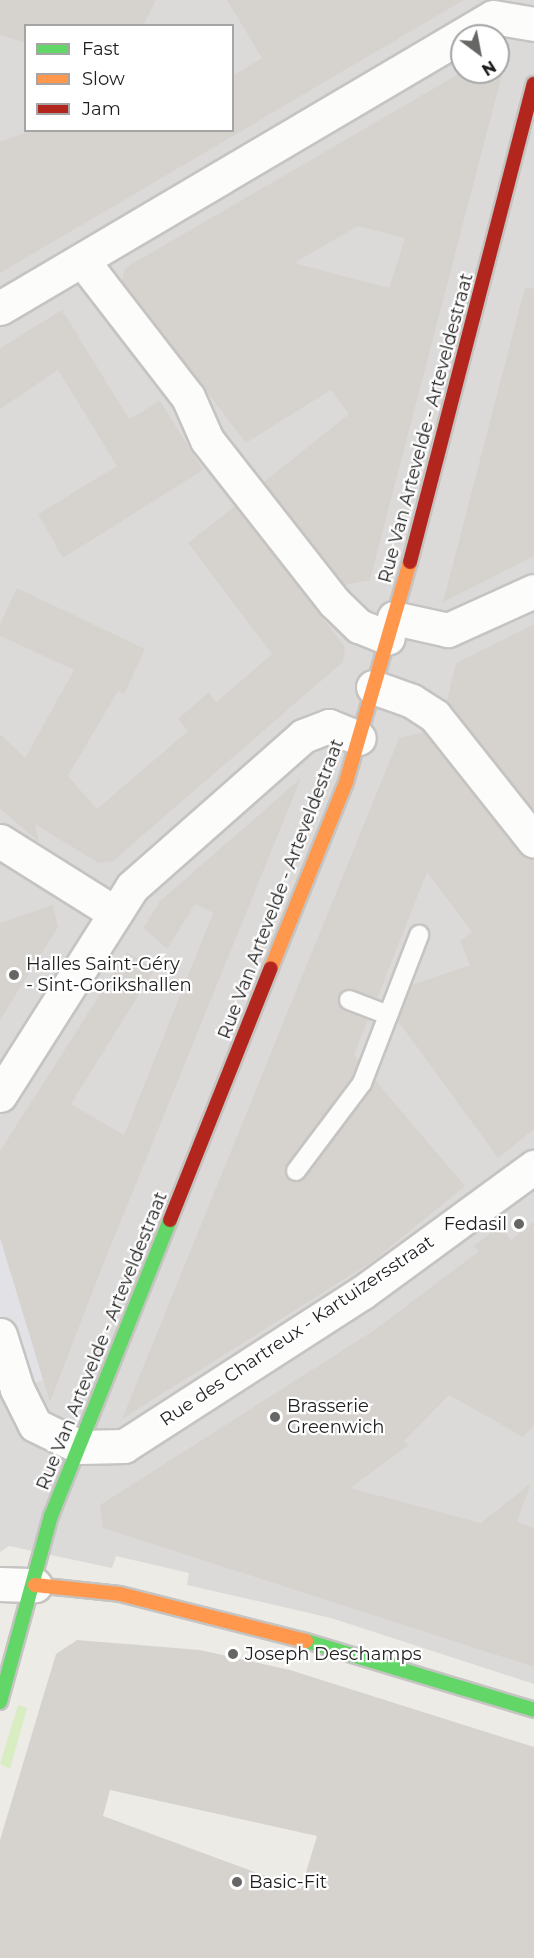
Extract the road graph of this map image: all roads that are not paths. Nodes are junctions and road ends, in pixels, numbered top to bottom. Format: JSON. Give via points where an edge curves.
{"nodes":[{"id":1,"x":492,"y":8,"type":"edge"},
{"id":2,"x":534,"y":24,"type":"edge"},
{"id":3,"x":534,"y":84,"type":"edge"},
{"id":4,"x":82,"y":261,"type":"junction"},
{"id":5,"x":0,"y":308,"type":"edge"},
{"id":6,"x":534,"y":591,"type":"edge"},
{"id":7,"x":391,"y":628,"type":"junction"},
{"id":8,"x":373,"y":687,"type":"junction"},
{"id":9,"x":359,"y":738,"type":"junction"},
{"id":10,"x":0,"y":841,"type":"edge"},
{"id":11,"x":534,"y":841,"type":"edge"},
{"id":12,"x":115,"y":913,"type":"junction"},
{"id":13,"x":419,"y":935,"type":"dead end"},
{"id":14,"x":349,"y":1000,"type":"dead end"},
{"id":15,"x":388,"y":1015,"type":"junction"},
{"id":16,"x":0,"y":1095,"type":"edge"},
{"id":17,"x":534,"y":1167,"type":"edge"},
{"id":18,"x":296,"y":1171,"type":"dead end"},
{"id":19,"x":0,"y":1335,"type":"edge"},
{"id":20,"x":80,"y":1447,"type":"junction"},
{"id":21,"x":0,"y":1584,"type":"edge"},
{"id":22,"x":35,"y":1585,"type":"junction"},
{"id":23,"x":0,"y":1702,"type":"edge"},
{"id":24,"x":534,"y":1710,"type":"edge"}],
"edges":[{"from":1,"to":2,"type":"street"},
{"from":1,"to":4,"type":"street"},
{"from":3,"to":7,"type":"street","name":"Rue Van Artevelde - Arteveldestraat"},
{"from":4,"to":5,"type":"street"},
{"from":4,"to":7,"type":"street","via":[[188,397],[220,459],[334,602],[359,626]]},
{"from":6,"to":7,"type":"street","via":[[448,630]]},
{"from":7,"to":8,"type":"street","name":"Rue Van Artevelde - Arteveldestraat"},
{"from":8,"to":9,"type":"street","name":"Rue Van Artevelde - Arteveldestraat"},
{"from":8,"to":11,"type":"street","via":[[412,701],[435,716]]},
{"from":9,"to":12,"type":"street","via":[[329,726],[303,736],[132,886]]},
{"from":9,"to":20,"type":"street","name":"Rue Van Artevelde - Arteveldestraat","via":[[346,782]]},
{"from":10,"to":12,"type":"street"},
{"from":12,"to":16,"type":"street"},
{"from":13,"to":15,"type":"lane"},
{"from":14,"to":15,"type":"lane"},
{"from":15,"to":18,"type":"lane","via":[[362,1083]]},
{"from":17,"to":20,"type":"street","name":"Rue des Chartreux - Kartuizersstraat","via":[[363,1292],[124,1446]]},
{"from":19,"to":20,"type":"street","via":[[16,1389],[35,1425]]},
{"from":20,"to":22,"type":"street","name":"Rue Van Artevelde - Arteveldestraat","via":[[51,1516]]},
{"from":21,"to":22,"type":"street"},
{"from":22,"to":23,"type":"street","name":"Rue Van Artevelde - Arteveldestraat"},
{"from":22,"to":24,"type":"street","via":[[112,1592],[357,1654]]}]}
